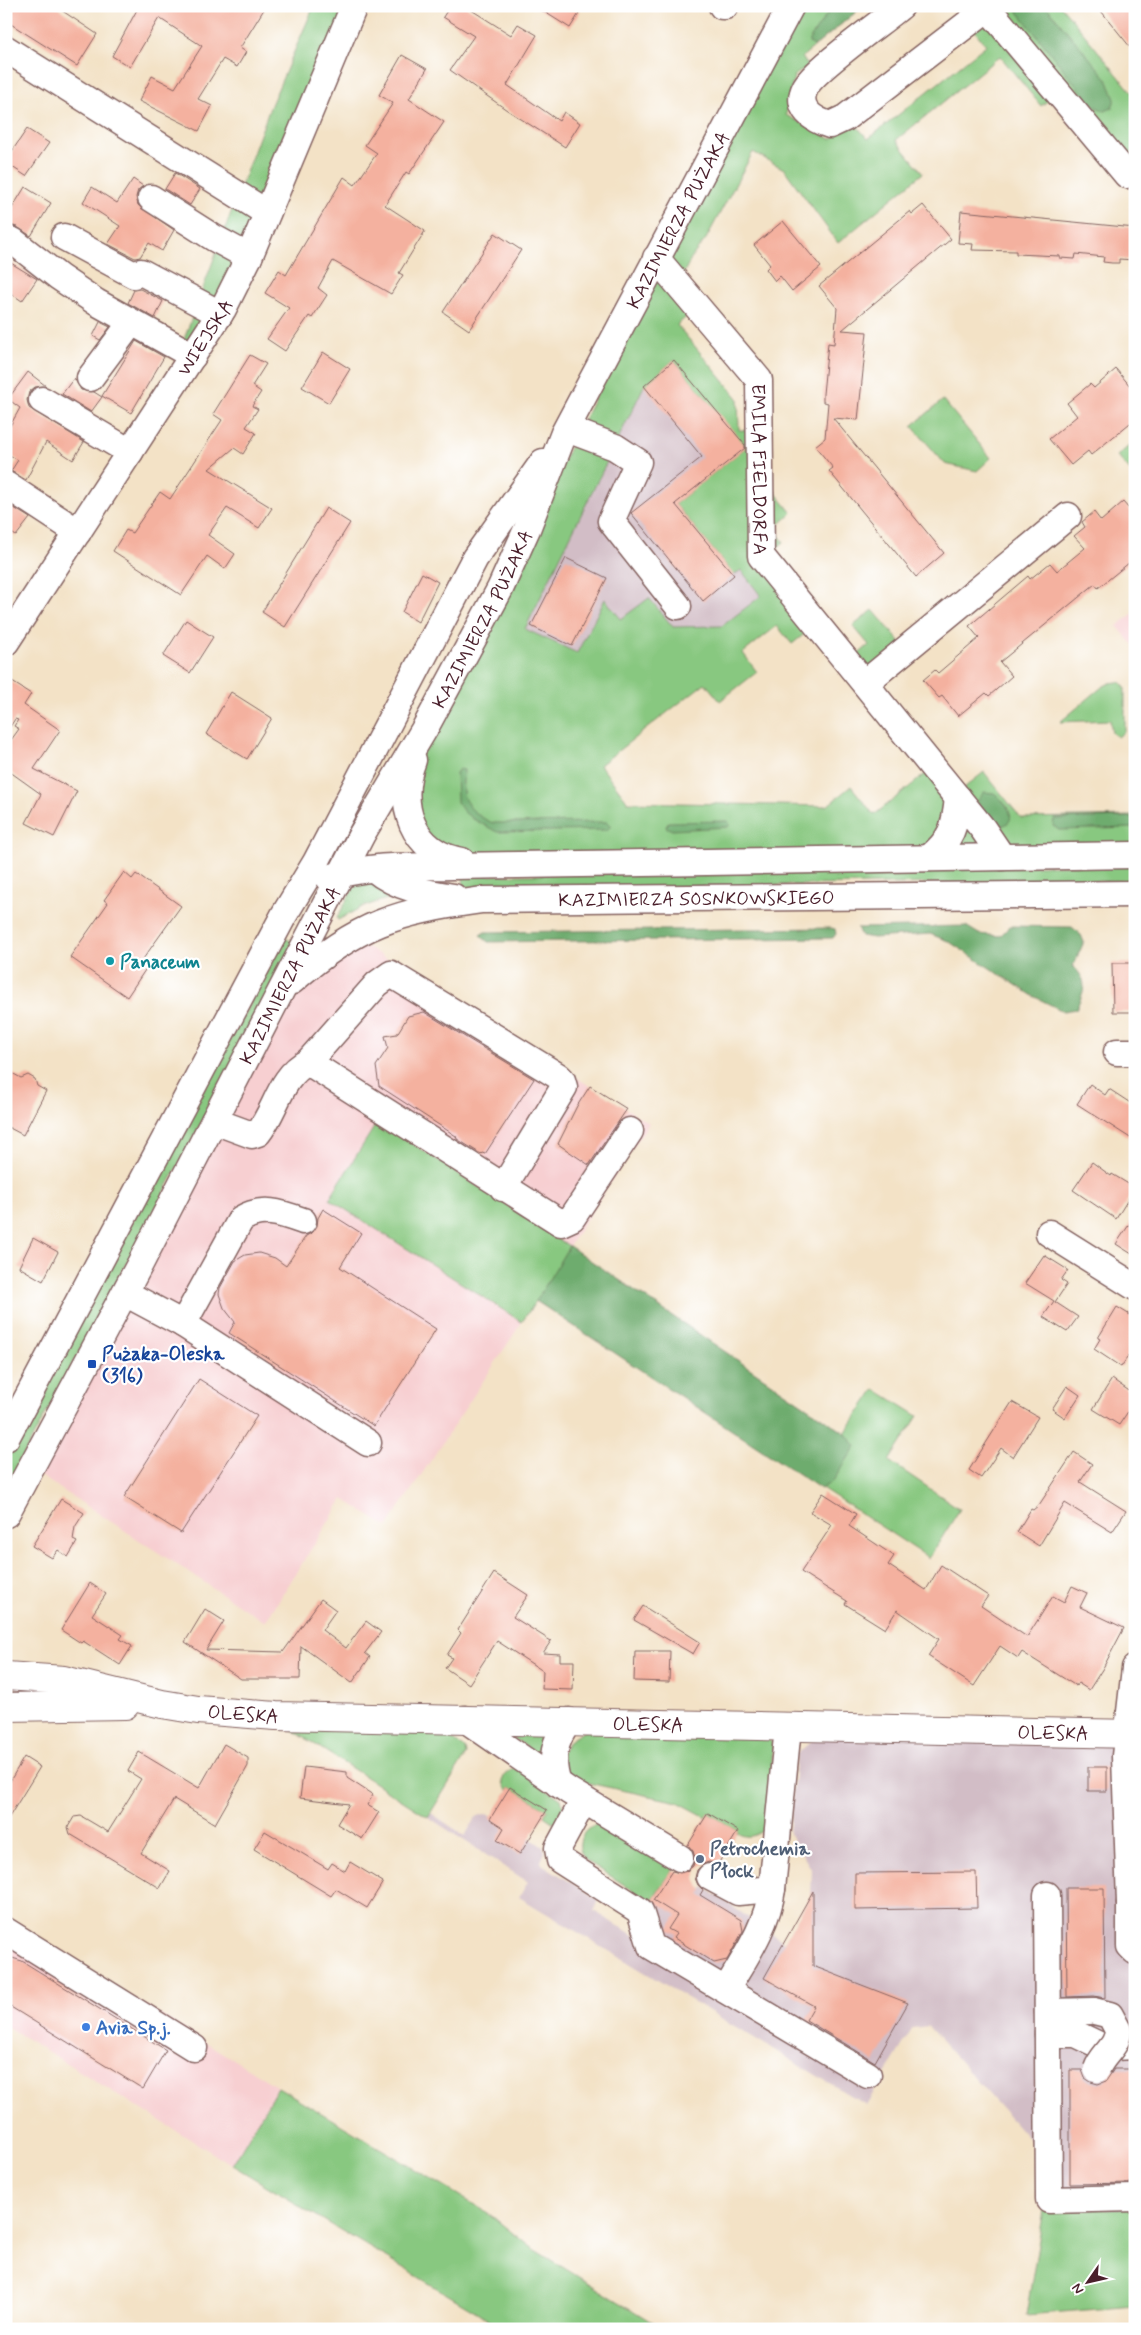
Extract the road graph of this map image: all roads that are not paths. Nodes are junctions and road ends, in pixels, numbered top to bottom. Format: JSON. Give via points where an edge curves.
{"nodes":[{"id":1,"x":354,"y":6,"type":"edge"},
{"id":2,"x":790,"y":6,"type":"edge"},
{"id":3,"x":901,"y":6,"type":"edge"},
{"id":4,"x":987,"y":7,"type":"edge"},
{"id":5,"x":6,"y":50,"type":"edge"},
{"id":6,"x":1135,"y":168,"type":"edge"},
{"id":7,"x":151,"y":198,"type":"dead end"},
{"id":8,"x":267,"y":214,"type":"junction"},
{"id":9,"x":64,"y":237,"type":"dead end"},
{"id":10,"x":6,"y":239,"type":"edge"},
{"id":11,"x":249,"y":257,"type":"junction"},
{"id":12,"x":656,"y":258,"type":"junction"},
{"id":13,"x":220,"y":314,"type":"junction"},
{"id":14,"x":131,"y":323,"type":"junction"},
{"id":15,"x":193,"y":356,"type":"junction"},
{"id":16,"x":90,"y":378,"type":"dead end"},
{"id":17,"x":42,"y":400,"type":"dead end"},
{"id":18,"x":565,"y":431,"type":"junction"},
{"id":19,"x":130,"y":452,"type":"junction"},
{"id":20,"x":6,"y":485,"type":"edge"},
{"id":21,"x":1068,"y":516,"type":"dead end"},
{"id":22,"x":78,"y":532,"type":"junction"},
{"id":23,"x":678,"y":606,"type":"dead end"},
{"id":24,"x":6,"y":642,"type":"edge"},
{"id":25,"x":865,"y":683,"type":"junction"},
{"id":26,"x":425,"y":728,"type":"junction"},
{"id":27,"x":363,"y":773,"type":"junction"},
{"id":28,"x":958,"y":798,"type":"junction"},
{"id":29,"x":358,"y":842,"type":"junction"},
{"id":30,"x":1135,"y":855,"type":"edge"},
{"id":31,"x":1002,"y":857,"type":"junction"},
{"id":32,"x":929,"y":858,"type":"junction"},
{"id":33,"x":487,"y":865,"type":"junction"},
{"id":34,"x":374,"y":868,"type":"junction"},
{"id":35,"x":341,"y":874,"type":"junction"},
{"id":36,"x":1135,"y":894,"type":"edge"},
{"id":37,"x":482,"y":900,"type":"junction"},
{"id":38,"x":284,"y":915,"type":"junction"},
{"id":39,"x":282,"y":990,"type":"junction"},
{"id":40,"x":308,"y":1062,"type":"junction"},
{"id":41,"x":214,"y":1122,"type":"junction"},
{"id":42,"x":630,"y":1131,"type":"dead end"},
{"id":43,"x":504,"y":1188,"type":"junction"},
{"id":44,"x":304,"y":1221,"type":"dead end"},
{"id":45,"x":1049,"y":1233,"type":"dead end"},
{"id":46,"x":1135,"y":1287,"type":"edge"},
{"id":47,"x":125,"y":1293,"type":"junction"},
{"id":48,"x":182,"y":1324,"type":"junction"},
{"id":49,"x":6,"y":1438,"type":"edge"},
{"id":50,"x":368,"y":1443,"type":"dead end"},
{"id":51,"x":6,"y":1514,"type":"edge"},
{"id":52,"x":6,"y":1662,"type":"edge"},
{"id":53,"x":1135,"y":1668,"type":"edge"},
{"id":54,"x":6,"y":1676,"type":"edge"},
{"id":55,"x":64,"y":1680,"type":"junction"},
{"id":56,"x":162,"y":1704,"type":"junction"},
{"id":57,"x":6,"y":1707,"type":"edge"},
{"id":58,"x":465,"y":1720,"type":"junction"},
{"id":59,"x":569,"y":1721,"type":"junction"},
{"id":60,"x":788,"y":1727,"type":"junction"},
{"id":61,"x":1131,"y":1733,"type":"edge"},
{"id":62,"x":558,"y":1784,"type":"junction"},
{"id":63,"x":1124,"y":1795,"type":"edge"},
{"id":64,"x":584,"y":1800,"type":"junction"},
{"id":65,"x":680,"y":1858,"type":"dead end"},
{"id":66,"x":710,"y":1878,"type":"dead end"},
{"id":67,"x":772,"y":1889,"type":"junction"},
{"id":68,"x":1047,"y":1895,"type":"dead end"},
{"id":69,"x":1132,"y":1903,"type":"edge"},
{"id":70,"x":6,"y":1931,"type":"edge"},
{"id":71,"x":1135,"y":1951,"type":"edge"},
{"id":72,"x":726,"y":1990,"type":"junction"},
{"id":73,"x":1048,"y":2023,"type":"junction"},
{"id":74,"x":1135,"y":2026,"type":"edge"},
{"id":75,"x":194,"y":2048,"type":"dead end"},
{"id":76,"x":1116,"y":2052,"type":"edge"},
{"id":77,"x":868,"y":2075,"type":"dead end"},
{"id":78,"x":1135,"y":2198,"type":"edge"}],
"edges":[{"from":1,"to":8,"type":"street","name":"WIEJSKA"},
{"from":2,"to":12,"type":"street","name":"KAZIMIERZA PUŻAKA"},
{"from":3,"to":4,"type":"street","via":[[817,73],[804,88],[802,102],[805,111],[818,122],[830,125],[844,118]]},
{"from":4,"to":6,"type":"street","via":[[1127,175]]},
{"from":5,"to":8,"type":"street"},
{"from":7,"to":11,"type":"street"},
{"from":8,"to":11,"type":"street","name":"WIEJSKA"},
{"from":9,"to":13,"type":"street","via":[[134,275],[141,272]]},
{"from":10,"to":14,"type":"street","via":[[58,277]]},
{"from":11,"to":13,"type":"street","name":"WIEJSKA"},
{"from":12,"to":18,"type":"street","name":"KAZIMIERZA PUŻAKA"},
{"from":12,"to":25,"type":"street","name":"EMILA FIELDORFA","via":[[759,380],[761,556]]},
{"from":13,"to":15,"type":"street","name":"WIEJSKA"},
{"from":14,"to":15,"type":"street"},
{"from":14,"to":16,"type":"street"},
{"from":15,"to":19,"type":"street","name":"WIEJSKA"},
{"from":17,"to":19,"type":"street"},
{"from":18,"to":23,"type":"street","via":[[615,447],[638,462],[611,522]]},
{"from":18,"to":26,"type":"street","name":"KAZIMIERZA PUŻAKA","via":[[500,589]]},
{"from":18,"to":27,"type":"street","name":"KAZIMIERZA PUŻAKA","via":[[475,558]]},
{"from":19,"to":22,"type":"street","name":"WIEJSKA"},
{"from":20,"to":22,"type":"street"},
{"from":21,"to":25,"type":"street"},
{"from":22,"to":24,"type":"street","name":"WIEJSKA"},
{"from":25,"to":28,"type":"street","name":"EMILA FIELDORFA"},
{"from":26,"to":29,"type":"street","name":"KAZIMIERZA PUŻAKA"},
{"from":26,"to":33,"type":"street","via":[[406,784],[410,819],[427,846],[437,854]]},
{"from":27,"to":29,"type":"street","via":[[352,813]]},
{"from":27,"to":38,"type":"street","name":"KAZIMIERZA PUŻAKA"},
{"from":28,"to":31,"type":"street","name":"EMILA FIELDORFA"},
{"from":28,"to":32,"type":"street","via":[[956,817],[948,839]]},
{"from":29,"to":34,"type":"street"},
{"from":29,"to":35,"type":"street","name":"KAZIMIERZA PUŻAKA"},
{"from":30,"to":31,"type":"street","name":"KAZIMIERZA SOSNKOWSKIEGO"},
{"from":31,"to":32,"type":"street","name":"KAZIMIERZA SOSNKOWSKIEGO"},
{"from":32,"to":33,"type":"street","name":"KAZIMIERZA SOSNKOWSKIEGO"},
{"from":33,"to":34,"type":"street","name":"KAZIMIERZA SOSNKOWSKIEGO"},
{"from":34,"to":35,"type":"street","name":"KAZIMIERZA SOSNKOWSKIEGO"},
{"from":34,"to":37,"type":"street","via":[[411,889]]},
{"from":35,"to":38,"type":"street","name":"KAZIMIERZA SOSNKOWSKIEGO","via":[[313,888]]},
{"from":35,"to":39,"type":"street","name":"KAZIMIERZA PUŻAKA"},
{"from":36,"to":37,"type":"street","name":"KAZIMIERZA SOSNKOWSKIEGO"},
{"from":37,"to":39,"type":"street","name":"KAZIMIERZA SOSNKOWSKIEGO","via":[[430,907],[371,926],[327,952]]},
{"from":38,"to":49,"type":"street","name":"KAZIMIERZA PUŻAKA"},
{"from":39,"to":41,"type":"street","name":"KAZIMIERZA PUŻAKA"},
{"from":40,"to":41,"type":"street","via":[[289,1078],[258,1133],[247,1134]]},
{"from":40,"to":43,"type":"street"},
{"from":40,"to":43,"type":"street","via":[[377,984],[391,974],[558,1076],[564,1087]]},
{"from":41,"to":47,"type":"street","name":"KAZIMIERZA PUŻAKA"},
{"from":42,"to":43,"type":"street","via":[[567,1222],[556,1221]]},
{"from":44,"to":48,"type":"street","via":[[267,1211],[257,1211],[241,1219]]},
{"from":45,"to":46,"type":"street"},
{"from":47,"to":48,"type":"street"},
{"from":47,"to":51,"type":"street","name":"KAZIMIERZA PUŻAKA"},
{"from":48,"to":50,"type":"street"},
{"from":52,"to":55,"type":"street"},
{"from":53,"to":61,"type":"street"},
{"from":54,"to":55,"type":"main road","name":"OLESKA"},
{"from":55,"to":56,"type":"main road","name":"OLESKA"},
{"from":56,"to":57,"type":"main road","name":"OLESKA"},
{"from":56,"to":58,"type":"main road","name":"OLESKA","via":[[276,1716]]},
{"from":58,"to":59,"type":"main road","name":"OLESKA"},
{"from":58,"to":62,"type":"street"},
{"from":59,"to":60,"type":"main road","name":"OLESKA"},
{"from":59,"to":62,"type":"street","via":[[554,1749]]},
{"from":60,"to":61,"type":"main road","name":"OLESKA"},
{"from":60,"to":67,"type":"street"},
{"from":61,"to":63,"type":"street"},
{"from":62,"to":64,"type":"street"},
{"from":63,"to":69,"type":"street"},
{"from":64,"to":65,"type":"street"},
{"from":64,"to":72,"type":"street","via":[[558,1848],[560,1860],[640,1911],[651,1946]]},
{"from":66,"to":67,"type":"street","via":[[738,1892]]},
{"from":67,"to":72,"type":"street","via":[[763,1925]]},
{"from":68,"to":73,"type":"street"},
{"from":69,"to":71,"type":"street","via":[[1130,1946]]},
{"from":70,"to":75,"type":"street"},
{"from":72,"to":77,"type":"street"},
{"from":73,"to":76,"type":"street"},
{"from":73,"to":76,"type":"street","bridge":true,"via":[[1094,2011],[1110,2015],[1117,2024]]},
{"from":73,"to":78,"type":"street","via":[[1049,2200]]},
{"from":74,"to":76,"type":"street"}]}
